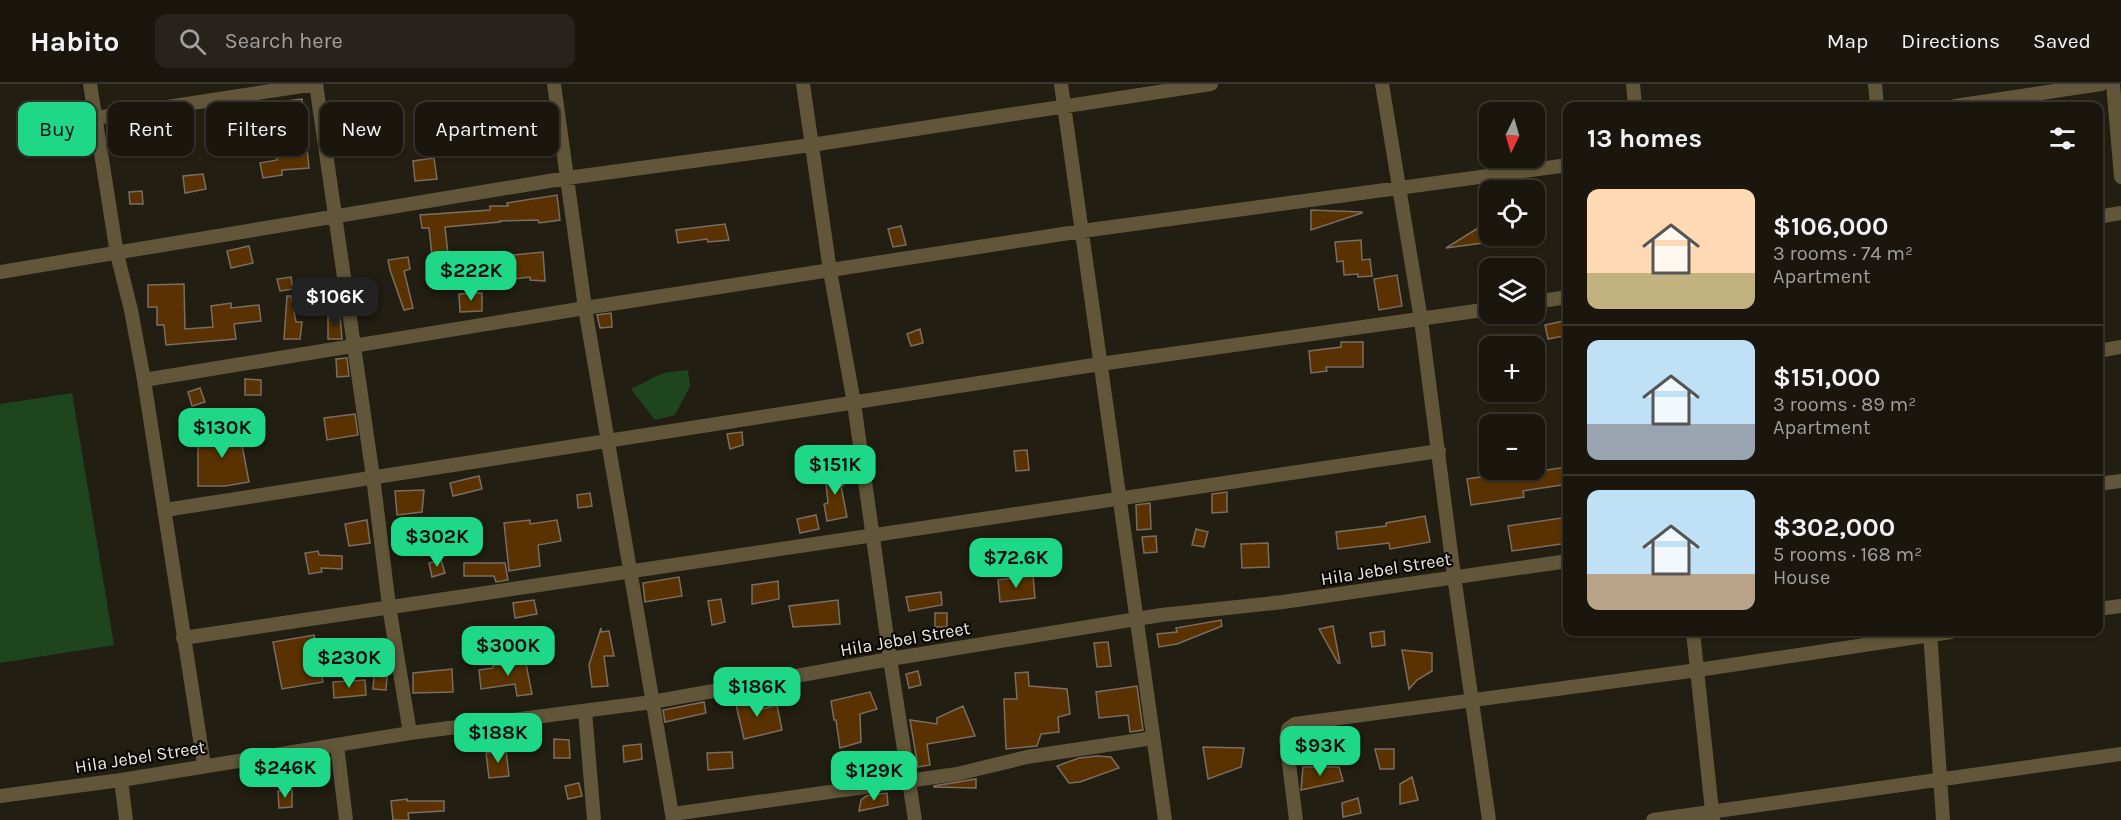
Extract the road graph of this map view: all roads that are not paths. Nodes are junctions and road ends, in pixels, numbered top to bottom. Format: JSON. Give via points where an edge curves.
{"nodes":[{"id":1,"x":90,"y":84,"type":"edge"},
{"id":2,"x":316,"y":84,"type":"edge"},
{"id":3,"x":554,"y":84,"type":"edge"},
{"id":4,"x":803,"y":84,"type":"edge"},
{"id":5,"x":1061,"y":84,"type":"edge"},
{"id":6,"x":1211,"y":84,"type":"edge"},
{"id":7,"x":1382,"y":84,"type":"edge"},
{"id":8,"x":1633,"y":84,"type":"edge"},
{"id":9,"x":1875,"y":84,"type":"edge"},
{"id":10,"x":2101,"y":84,"type":"edge"},
{"id":11,"x":2114,"y":84,"type":"edge"},
{"id":12,"x":93,"y":102,"type":"edge"},
{"id":13,"x":1635,"y":102,"type":"edge"},
{"id":14,"x":1877,"y":102,"type":"edge"},
{"id":15,"x":1982,"y":102,"type":"edge"},
{"id":16,"x":1064,"y":106,"type":"junction"},
{"id":17,"x":96,"y":118,"type":"edge"},
{"id":18,"x":96,"y":124,"type":"edge"},
{"id":19,"x":811,"y":145,"type":"junction"},
{"id":20,"x":1563,"y":166,"type":"edge"},
{"id":21,"x":2121,"y":177,"type":"edge"},
{"id":22,"x":567,"y":178,"type":"junction"},
{"id":23,"x":1398,"y":189,"type":"junction"},
{"id":24,"x":2121,"y":213,"type":"edge"},
{"id":25,"x":334,"y":216,"type":"junction"},
{"id":26,"x":2103,"y":216,"type":"edge"},
{"id":27,"x":1082,"y":231,"type":"junction"},
{"id":28,"x":117,"y":254,"type":"junction"},
{"id":29,"x":830,"y":271,"type":"junction"},
{"id":30,"x":0,"y":272,"type":"edge"},
{"id":31,"x":1563,"y":298,"type":"edge"},
{"id":32,"x":1545,"y":300,"type":"edge"},
{"id":33,"x":585,"y":308,"type":"junction"},
{"id":34,"x":1479,"y":311,"type":"edge"},
{"id":35,"x":1421,"y":320,"type":"junction"},
{"id":36,"x":353,"y":346,"type":"junction"},
{"id":37,"x":2121,"y":348,"type":"edge"},
{"id":38,"x":2103,"y":350,"type":"edge"},
{"id":39,"x":1100,"y":364,"type":"junction"},
{"id":40,"x":144,"y":380,"type":"junction"},
{"id":41,"x":855,"y":403,"type":"junction"},
{"id":42,"x":606,"y":441,"type":"junction"},
{"id":43,"x":1439,"y":451,"type":"junction"},
{"id":44,"x":373,"y":477,"type":"junction"},
{"id":45,"x":2121,"y":480,"type":"edge"},
{"id":46,"x":2103,"y":483,"type":"edge"},
{"id":47,"x":1119,"y":498,"type":"junction"},
{"id":48,"x":165,"y":510,"type":"junction"},
{"id":49,"x":872,"y":534,"type":"junction"},
{"id":50,"x":1563,"y":562,"type":"edge"},
{"id":51,"x":629,"y":572,"type":"junction"},
{"id":52,"x":1454,"y":576,"type":"junction"},
{"id":53,"x":389,"y":606,"type":"junction"},
{"id":54,"x":2121,"y":606,"type":"edge"},
{"id":55,"x":2103,"y":608,"type":"edge"},
{"id":56,"x":1136,"y":620,"type":"junction"},
{"id":57,"x":1694,"y":636,"type":"edge"},
{"id":58,"x":1911,"y":636,"type":"edge"},
{"id":59,"x":1930,"y":636,"type":"edge"},
{"id":60,"x":183,"y":638,"type":"junction"},
{"id":61,"x":890,"y":659,"type":"junction"},
{"id":62,"x":1698,"y":670,"type":"junction"},
{"id":63,"x":1472,"y":701,"type":"junction"},
{"id":64,"x":652,"y":702,"type":"junction"},
{"id":65,"x":585,"y":711,"type":"junction"},
{"id":66,"x":410,"y":733,"type":"junction"},
{"id":67,"x":1153,"y":738,"type":"junction"},
{"id":68,"x":338,"y":745,"type":"junction"},
{"id":69,"x":2121,"y":754,"type":"edge"},
{"id":70,"x":204,"y":765,"type":"junction"},
{"id":71,"x":122,"y":780,"type":"junction"},
{"id":72,"x":1940,"y":780,"type":"junction"},
{"id":73,"x":909,"y":781,"type":"junction"},
{"id":74,"x":0,"y":796,"type":"edge"},
{"id":75,"x":1713,"y":816,"type":"edge"},
{"id":76,"x":673,"y":817,"type":"edge"},
{"id":77,"x":126,"y":820,"type":"edge"},
{"id":78,"x":346,"y":820,"type":"edge"},
{"id":79,"x":594,"y":820,"type":"edge"},
{"id":80,"x":915,"y":820,"type":"edge"},
{"id":81,"x":1165,"y":820,"type":"edge"},
{"id":82,"x":1296,"y":820,"type":"edge"},
{"id":83,"x":1489,"y":820,"type":"edge"},
{"id":84,"x":1653,"y":820,"type":"edge"},
{"id":85,"x":1943,"y":820,"type":"edge"}],
"edges":[{"from":1,"to":12,"type":"street"},
{"from":2,"to":17,"type":"street"},
{"from":2,"to":25,"type":"street"},
{"from":3,"to":22,"type":"street"},
{"from":4,"to":19,"type":"street"},
{"from":5,"to":16,"type":"street"},
{"from":6,"to":16,"type":"street"},
{"from":7,"to":23,"type":"street"},
{"from":8,"to":13,"type":"street"},
{"from":9,"to":14,"type":"street"},
{"from":10,"to":15,"type":"street"},
{"from":11,"to":21,"type":"street"},
{"from":16,"to":19,"type":"street"},
{"from":16,"to":27,"type":"street"},
{"from":18,"to":28,"type":"street"},
{"from":19,"to":22,"type":"street"},
{"from":19,"to":29,"type":"street"},
{"from":20,"to":23,"type":"street"},
{"from":22,"to":25,"type":"street"},
{"from":22,"to":33,"type":"street"},
{"from":23,"to":27,"type":"street"},
{"from":23,"to":35,"type":"street"},
{"from":24,"to":26,"type":"street"},
{"from":25,"to":28,"type":"street"},
{"from":25,"to":36,"type":"street"},
{"from":27,"to":29,"type":"street"},
{"from":27,"to":39,"type":"street"},
{"from":28,"to":30,"type":"street"},
{"from":28,"to":40,"type":"street"},
{"from":29,"to":33,"type":"street"},
{"from":29,"to":41,"type":"street"},
{"from":31,"to":32,"type":"street"},
{"from":33,"to":36,"type":"street"},
{"from":33,"to":42,"type":"street"},
{"from":34,"to":35,"type":"street"},
{"from":35,"to":39,"type":"street"},
{"from":35,"to":43,"type":"street"},
{"from":36,"to":40,"type":"street"},
{"from":36,"to":44,"type":"street"},
{"from":37,"to":38,"type":"street"},
{"from":39,"to":41,"type":"street"},
{"from":39,"to":47,"type":"street"},
{"from":40,"to":48,"type":"street"},
{"from":41,"to":42,"type":"street"},
{"from":41,"to":49,"type":"street"},
{"from":42,"to":44,"type":"street"},
{"from":42,"to":51,"type":"street"},
{"from":43,"to":47,"type":"street"},
{"from":43,"to":52,"type":"street"},
{"from":44,"to":48,"type":"street"},
{"from":44,"to":53,"type":"street"},
{"from":45,"to":46,"type":"street"},
{"from":47,"to":49,"type":"street"},
{"from":47,"to":56,"type":"street"},
{"from":48,"to":60,"type":"street"},
{"from":49,"to":51,"type":"street"},
{"from":49,"to":61,"type":"street"},
{"from":50,"to":52,"type":"street","name":"Hila Jebel Street"},
{"from":51,"to":53,"type":"street"},
{"from":51,"to":64,"type":"street"},
{"from":52,"to":56,"type":"street","name":"Hila Jebel Street"},
{"from":52,"to":63,"type":"street"},
{"from":53,"to":60,"type":"street"},
{"from":53,"to":66,"type":"street"},
{"from":54,"to":55,"type":"street"},
{"from":56,"to":61,"type":"street","name":"Hila Jebel Street"},
{"from":56,"to":67,"type":"street"},
{"from":57,"to":62,"type":"street"},
{"from":58,"to":62,"type":"street"},
{"from":59,"to":72,"type":"street"},
{"from":60,"to":70,"type":"street"},
{"from":61,"to":64,"type":"street","name":"Hila Jebel Street"},
{"from":61,"to":73,"type":"street"},
{"from":62,"to":63,"type":"street"},
{"from":62,"to":75,"type":"street"},
{"from":63,"to":82,"type":"street","via":[[1295,724],[1288,729],[1286,739]]},
{"from":63,"to":83,"type":"street"},
{"from":64,"to":65,"type":"street","name":"Hila Jebel Street"},
{"from":64,"to":76,"type":"street"},
{"from":65,"to":66,"type":"street","name":"Hila Jebel Street"},
{"from":65,"to":79,"type":"street"},
{"from":66,"to":68,"type":"street","name":"Hila Jebel Street"},
{"from":67,"to":73,"type":"street","via":[[1027,757]]},
{"from":67,"to":81,"type":"street"},
{"from":68,"to":70,"type":"street","name":"Hila Jebel Street"},
{"from":68,"to":78,"type":"street"},
{"from":69,"to":72,"type":"street"},
{"from":70,"to":71,"type":"street","name":"Hila Jebel Street"},
{"from":71,"to":74,"type":"street","name":"Hila Jebel Street"},
{"from":71,"to":77,"type":"street"},
{"from":72,"to":75,"type":"street"},
{"from":72,"to":85,"type":"street"},
{"from":73,"to":76,"type":"street"},
{"from":73,"to":80,"type":"street"},
{"from":75,"to":84,"type":"street"}]}
